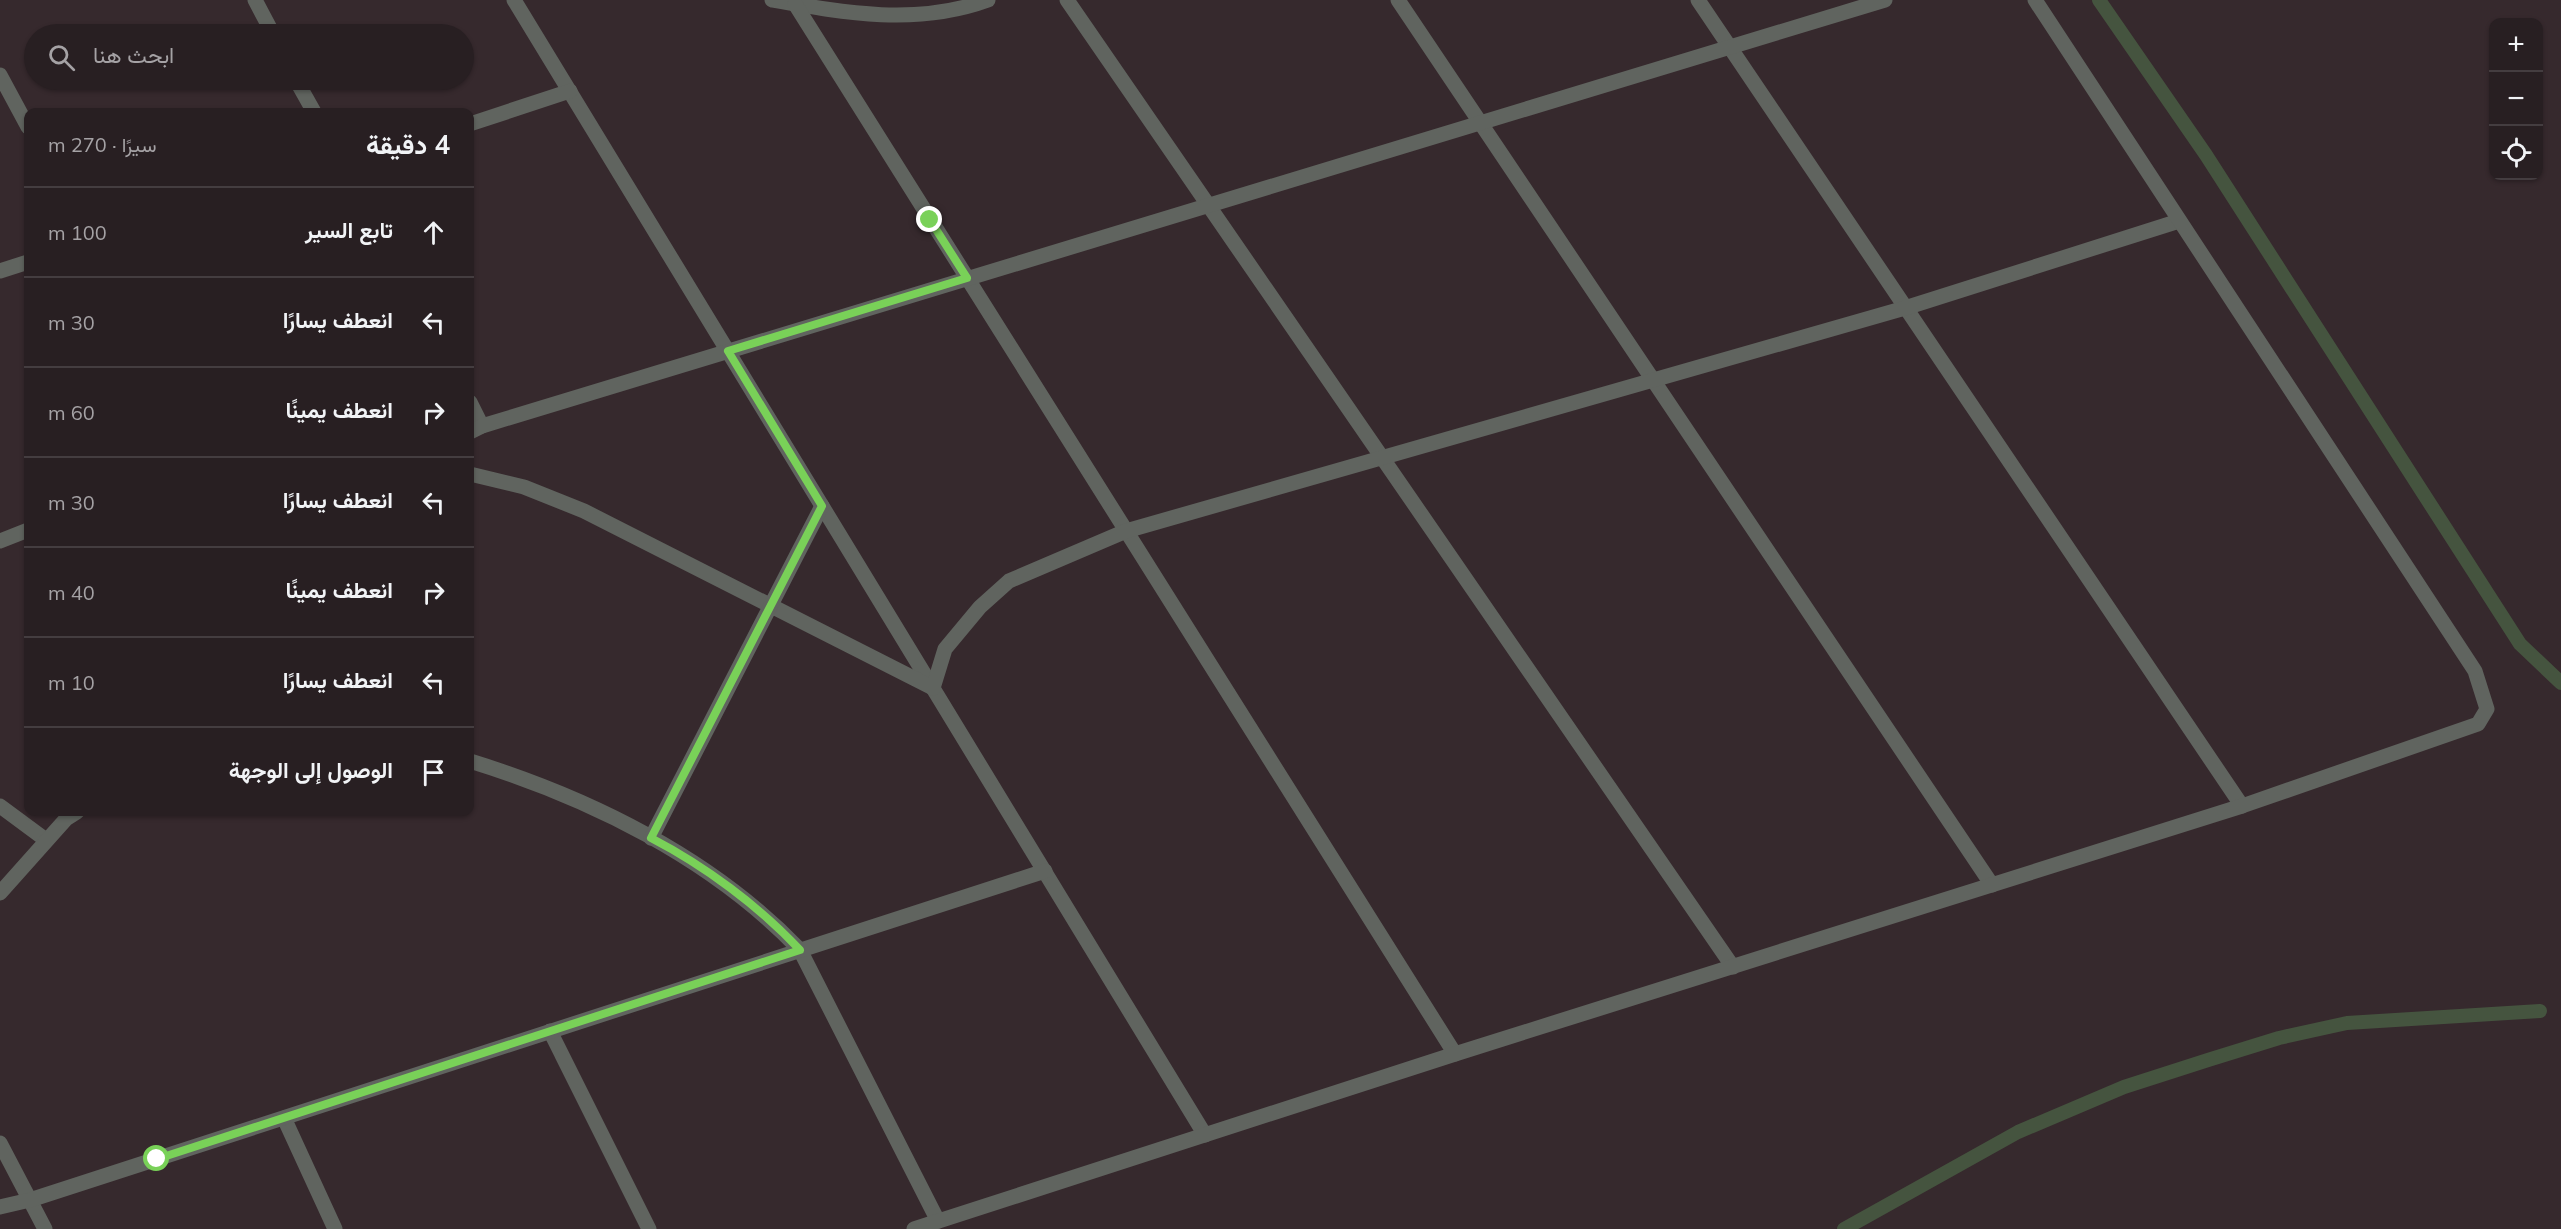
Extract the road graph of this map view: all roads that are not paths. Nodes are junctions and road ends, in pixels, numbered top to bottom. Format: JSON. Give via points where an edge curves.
{"nodes":[{"id":1,"x":255,"y":0,"type":"edge"},
{"id":2,"x":514,"y":0,"type":"edge"},
{"id":3,"x":772,"y":0,"type":"edge"},
{"id":4,"x":988,"y":0,"type":"edge"},
{"id":5,"x":1067,"y":0,"type":"edge"},
{"id":6,"x":1398,"y":0,"type":"edge"},
{"id":7,"x":1698,"y":0,"type":"edge"},
{"id":8,"x":1885,"y":0,"type":"edge"},
{"id":9,"x":2035,"y":0,"type":"edge"},
{"id":10,"x":795,"y":4,"type":"junction"},
{"id":11,"x":268,"y":24,"type":"edge"},
{"id":12,"x":1730,"y":47,"type":"junction"},
{"id":13,"x":0,"y":75,"type":"edge"},
{"id":14,"x":302,"y":90,"type":"edge"},
{"id":15,"x":570,"y":91,"type":"junction"},
{"id":16,"x":312,"y":108,"type":"edge"},
{"id":17,"x":24,"y":120,"type":"edge"},
{"id":18,"x":474,"y":123,"type":"edge"},
{"id":19,"x":1480,"y":123,"type":"junction"},
{"id":20,"x":1209,"y":205,"type":"junction"},
{"id":21,"x":2179,"y":221,"type":"junction"},
{"id":22,"x":24,"y":263,"type":"edge"},
{"id":23,"x":0,"y":271,"type":"edge"},
{"id":24,"x":967,"y":278,"type":"junction"},
{"id":25,"x":1905,"y":308,"type":"junction"},
{"id":26,"x":728,"y":351,"type":"junction"},
{"id":27,"x":1652,"y":378,"type":"junction"},
{"id":28,"x":476,"y":429,"type":"edge"},
{"id":29,"x":1381,"y":456,"type":"junction"},
{"id":30,"x":474,"y":475,"type":"edge"},
{"id":31,"x":822,"y":506,"type":"junction"},
{"id":32,"x":1126,"y":531,"type":"junction"},
{"id":33,"x":24,"y":532,"type":"edge"},
{"id":34,"x":0,"y":541,"type":"edge"},
{"id":35,"x":772,"y":606,"type":"junction"},
{"id":36,"x":933,"y":688,"type":"junction"},
{"id":37,"x":474,"y":762,"type":"edge"},
{"id":38,"x":0,"y":806,"type":"edge"},
{"id":39,"x":2242,"y":806,"type":"junction"},
{"id":40,"x":73,"y":816,"type":"edge"},
{"id":41,"x":651,"y":838,"type":"junction"},
{"id":42,"x":46,"y":840,"type":"junction"},
{"id":43,"x":1045,"y":871,"type":"junction"},
{"id":44,"x":1992,"y":885,"type":"junction"},
{"id":45,"x":0,"y":893,"type":"edge"},
{"id":46,"x":800,"y":950,"type":"junction"},
{"id":47,"x":1733,"y":967,"type":"junction"},
{"id":48,"x":550,"y":1031,"type":"junction"},
{"id":49,"x":1455,"y":1054,"type":"junction"},
{"id":50,"x":284,"y":1118,"type":"junction"},
{"id":51,"x":1205,"y":1135,"type":"junction"},
{"id":52,"x":0,"y":1143,"type":"edge"},
{"id":53,"x":30,"y":1200,"type":"junction"},
{"id":54,"x":0,"y":1207,"type":"edge"},
{"id":55,"x":939,"y":1221,"type":"junction"},
{"id":56,"x":45,"y":1229,"type":"edge"},
{"id":57,"x":334,"y":1229,"type":"edge"},
{"id":58,"x":649,"y":1229,"type":"edge"},
{"id":59,"x":914,"y":1229,"type":"edge"}],
"edges":[{"from":1,"to":11,"type":"street"},
{"from":2,"to":15,"type":"street"},
{"from":3,"to":10,"type":"street"},
{"from":4,"to":10,"type":"street","via":[[933,14],[893,17]]},
{"from":5,"to":20,"type":"street"},
{"from":6,"to":19,"type":"street"},
{"from":7,"to":12,"type":"street"},
{"from":8,"to":12,"type":"street"},
{"from":9,"to":21,"type":"street"},
{"from":10,"to":24,"type":"street"},
{"from":12,"to":19,"type":"street"},
{"from":12,"to":25,"type":"street"},
{"from":13,"to":17,"type":"street"},
{"from":14,"to":16,"type":"street"},
{"from":15,"to":18,"type":"street"},
{"from":15,"to":26,"type":"street"},
{"from":19,"to":20,"type":"street"},
{"from":19,"to":27,"type":"street"},
{"from":20,"to":24,"type":"street"},
{"from":20,"to":29,"type":"street"},
{"from":21,"to":25,"type":"street"},
{"from":21,"to":39,"type":"street","via":[[2475,671],[2487,709],[2478,724],[2459,732]]},
{"from":22,"to":23,"type":"street"},
{"from":24,"to":26,"type":"street"},
{"from":24,"to":32,"type":"street"},
{"from":25,"to":27,"type":"street"},
{"from":25,"to":39,"type":"street"},
{"from":26,"to":28,"type":"street"},
{"from":26,"to":31,"type":"street"},
{"from":27,"to":29,"type":"street"},
{"from":27,"to":44,"type":"street"},
{"from":29,"to":32,"type":"street"},
{"from":29,"to":47,"type":"street"},
{"from":30,"to":35,"type":"street","via":[[524,487],[584,511]]},
{"from":31,"to":35,"type":"street"},
{"from":31,"to":36,"type":"street"},
{"from":32,"to":36,"type":"street","via":[[1009,581],[980,607],[945,649]]},
{"from":32,"to":49,"type":"street"},
{"from":33,"to":34,"type":"street"},
{"from":35,"to":36,"type":"street"},
{"from":35,"to":41,"type":"street"},
{"from":36,"to":43,"type":"street"},
{"from":37,"to":41,"type":"street","via":[[599,811]]},
{"from":38,"to":42,"type":"street"},
{"from":39,"to":44,"type":"street"},
{"from":40,"to":42,"type":"street"},
{"from":41,"to":46,"type":"street","via":[[681,854],[736,894]]},
{"from":42,"to":45,"type":"street"},
{"from":43,"to":46,"type":"street"},
{"from":43,"to":51,"type":"street"},
{"from":44,"to":47,"type":"street"},
{"from":46,"to":48,"type":"street"},
{"from":46,"to":55,"type":"street"},
{"from":47,"to":49,"type":"street"},
{"from":48,"to":50,"type":"street"},
{"from":48,"to":58,"type":"street"},
{"from":49,"to":51,"type":"street"},
{"from":50,"to":53,"type":"street"},
{"from":50,"to":57,"type":"street"},
{"from":51,"to":55,"type":"street"},
{"from":52,"to":53,"type":"street"},
{"from":53,"to":54,"type":"street"},
{"from":53,"to":56,"type":"street"},
{"from":55,"to":59,"type":"street"}]}
